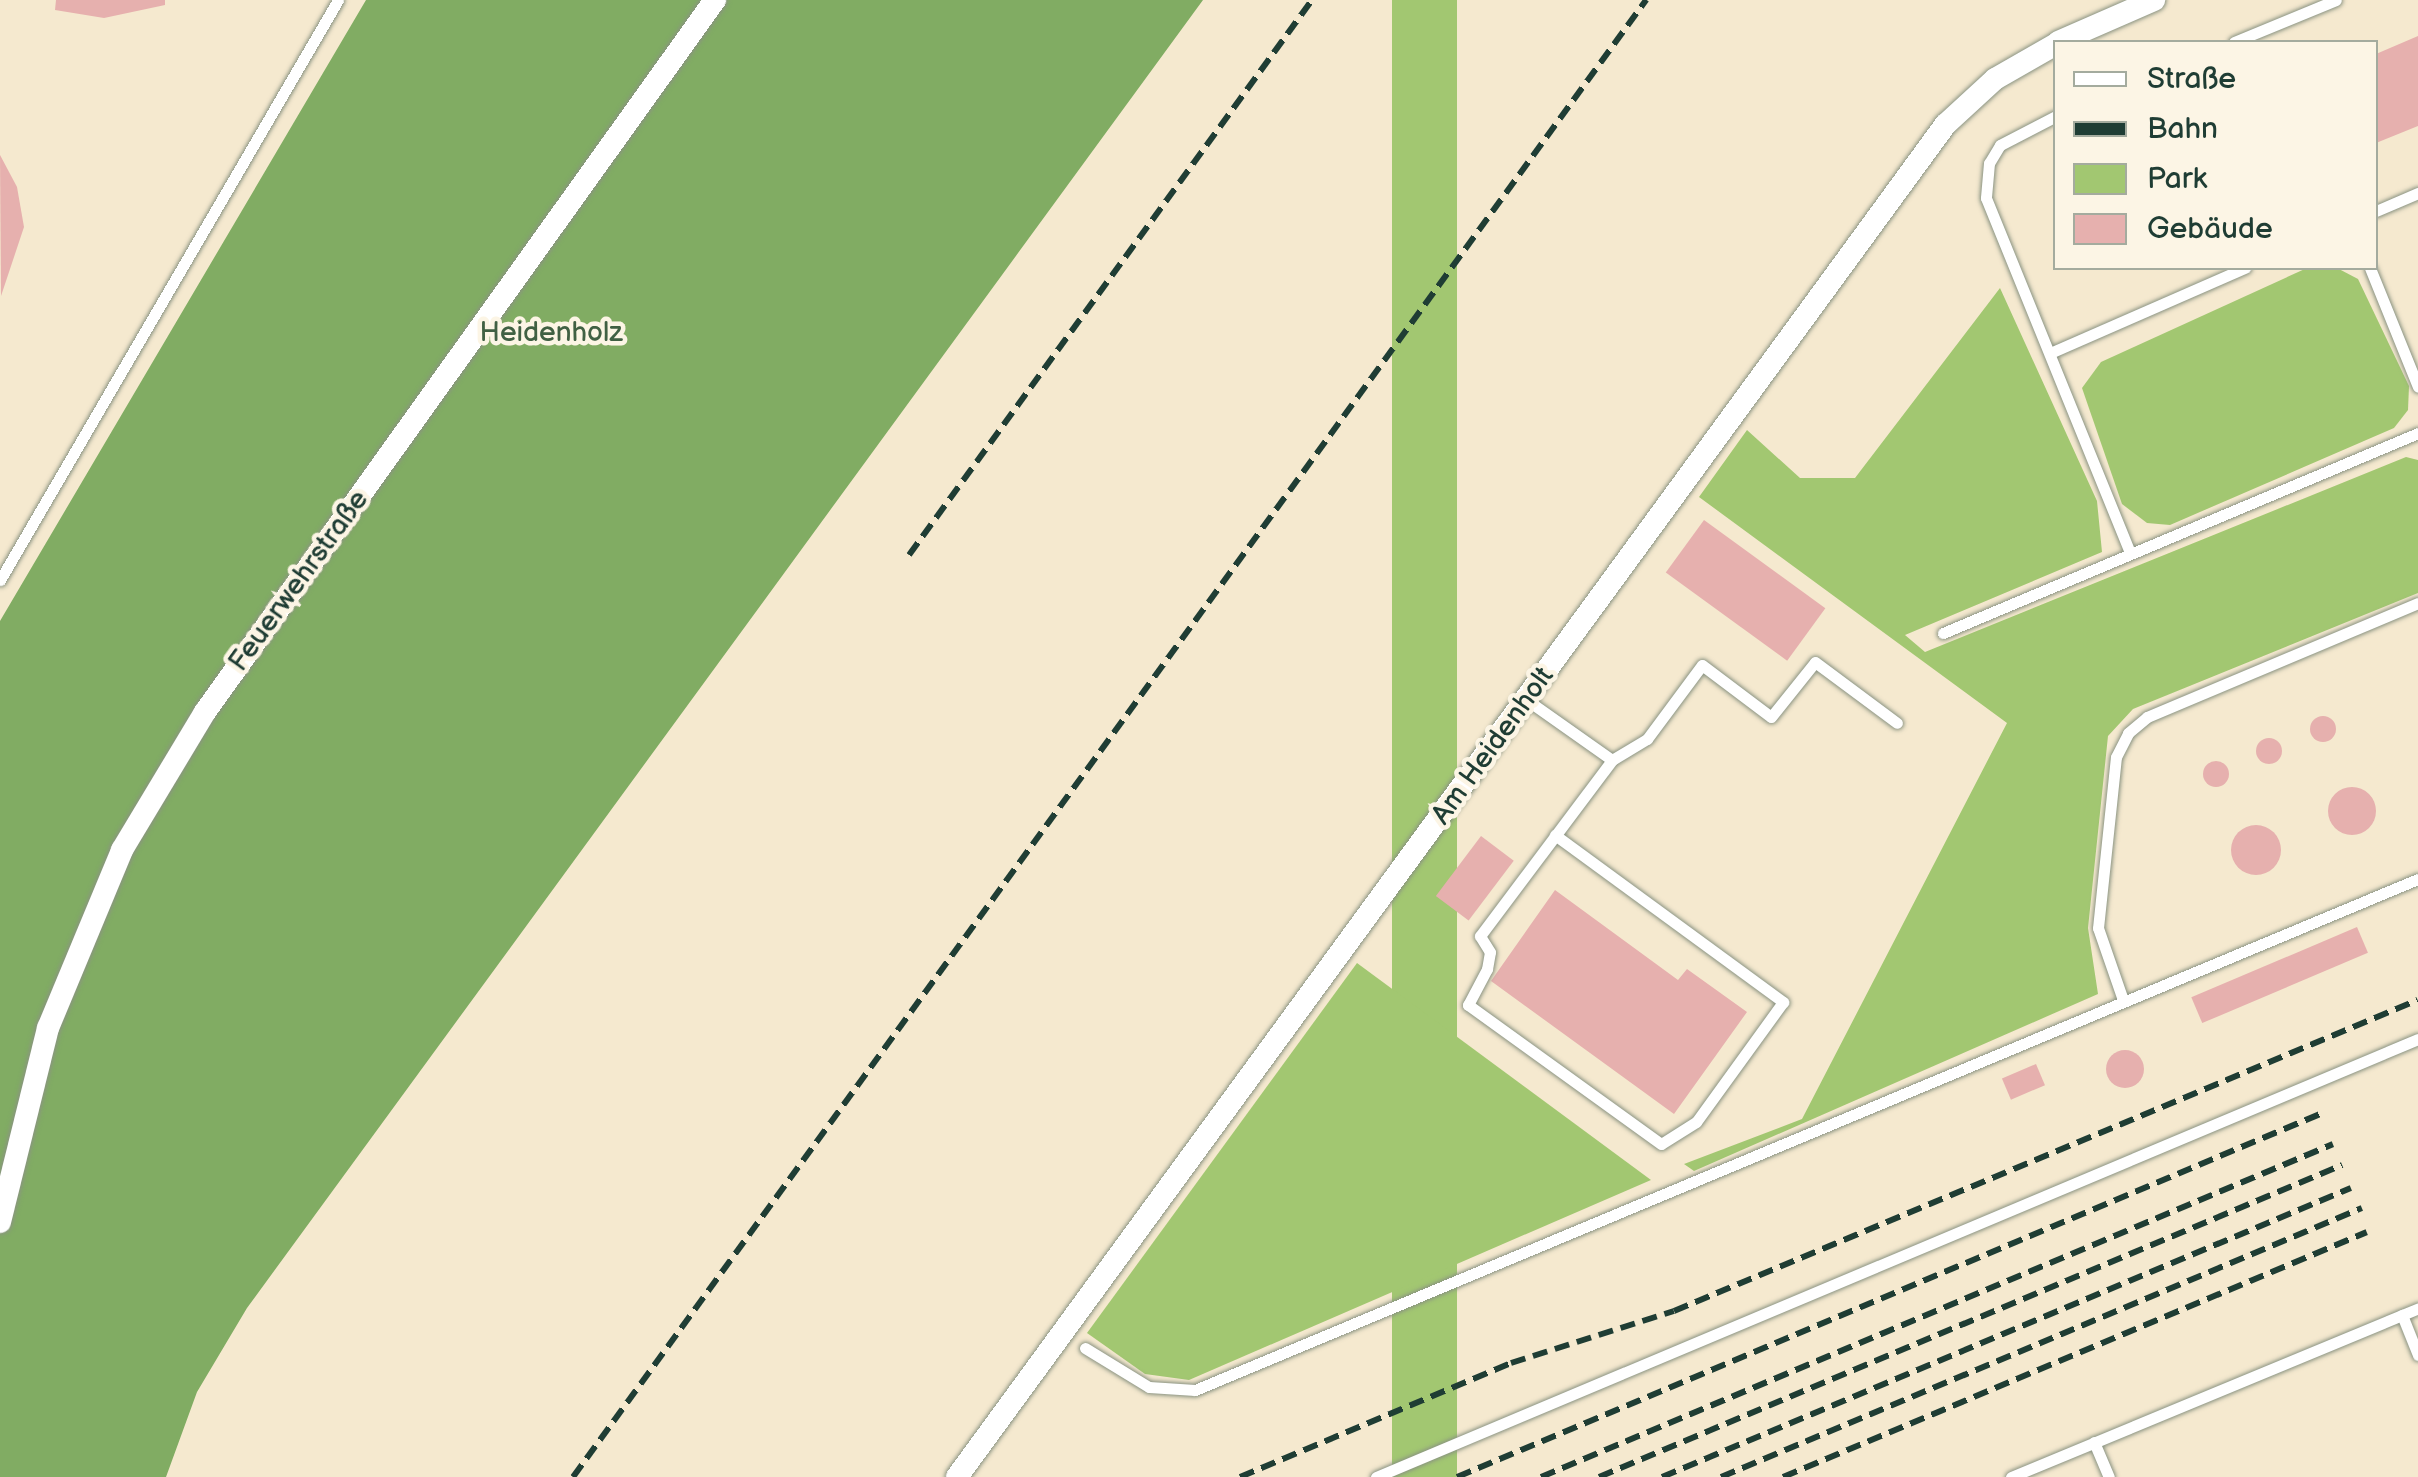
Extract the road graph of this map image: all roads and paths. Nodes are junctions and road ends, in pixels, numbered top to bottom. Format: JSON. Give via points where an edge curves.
{"nodes":[{"id":1,"x":338,"y":0,"type":"edge"},
{"id":2,"x":715,"y":0,"type":"edge"},
{"id":3,"x":2154,"y":0,"type":"edge"},
{"id":4,"x":2336,"y":0,"type":"edge"},
{"id":5,"x":2064,"y":40,"type":"edge"},
{"id":6,"x":2239,"y":40,"type":"edge"},
{"id":7,"x":2053,"y":45,"type":"edge"},
{"id":8,"x":2053,"y":118,"type":"edge"},
{"id":9,"x":2418,"y":193,"type":"edge"},
{"id":10,"x":2378,"y":210,"type":"edge"},
{"id":11,"x":2240,"y":270,"type":"edge"},
{"id":12,"x":2371,"y":270,"type":"edge"},
{"id":13,"x":2050,"y":352,"type":"junction"},
{"id":14,"x":2418,"y":388,"type":"edge"},
{"id":15,"x":2418,"y":433,"type":"edge"},
{"id":16,"x":2129,"y":551,"type":"junction"},
{"id":17,"x":0,"y":580,"type":"edge"},
{"id":18,"x":2418,"y":603,"type":"edge"},
{"id":19,"x":1942,"y":634,"type":"dead end"},
{"id":20,"x":1527,"y":700,"type":"junction"},
{"id":21,"x":1896,"y":723,"type":"dead end"},
{"id":22,"x":1612,"y":760,"type":"junction"},
{"id":23,"x":1555,"y":835,"type":"junction"},
{"id":24,"x":2418,"y":879,"type":"edge"},
{"id":25,"x":2123,"y":1000,"type":"junction"},
{"id":26,"x":2418,"y":1039,"type":"edge"},
{"id":27,"x":0,"y":1222,"type":"edge"},
{"id":28,"x":2418,"y":1308,"type":"edge"},
{"id":29,"x":2402,"y":1315,"type":"junction"},
{"id":30,"x":1085,"y":1348,"type":"dead end"},
{"id":31,"x":2418,"y":1355,"type":"edge"},
{"id":32,"x":2094,"y":1442,"type":"junction"},
{"id":33,"x":957,"y":1477,"type":"edge"},
{"id":34,"x":1376,"y":1477,"type":"edge"},
{"id":35,"x":2011,"y":1477,"type":"edge"},
{"id":36,"x":2109,"y":1477,"type":"edge"}],
"edges":[{"from":1,"to":17,"type":"lane"},
{"from":2,"to":27,"type":"street","name":"Feuerwehrstraße","via":[[205,712],[122,850],[48,1028]]},
{"from":3,"to":5,"type":"street","name":"Am Heidenholt"},
{"from":4,"to":6,"type":"lane"},
{"from":7,"to":20,"type":"street","name":"Am Heidenholt","via":[[1995,79],[1945,124]]},
{"from":8,"to":13,"type":"lane","via":[[2000,145],[1985,179],[1986,198]]},
{"from":9,"to":10,"type":"lane"},
{"from":11,"to":13,"type":"lane"},
{"from":12,"to":14,"type":"lane"},
{"from":13,"to":16,"type":"lane"},
{"from":15,"to":16,"type":"lane"},
{"from":16,"to":19,"type":"lane"},
{"from":18,"to":25,"type":"lane","via":[[2147,716],[2128,733],[2116,758],[2098,928]]},
{"from":20,"to":22,"type":"lane"},
{"from":20,"to":33,"type":"street","name":"Am Heidenholt"},
{"from":21,"to":22,"type":"lane","via":[[1815,662],[1771,717],[1702,665],[1646,739]]},
{"from":22,"to":23,"type":"lane"},
{"from":23,"to":23,"type":"lane","via":[[1782,1002],[1696,1122],[1661,1144],[1468,1004],[1487,969],[1490,952],[1480,936]]},
{"from":24,"to":25,"type":"lane"},
{"from":25,"to":30,"type":"lane","via":[[1195,1390],[1149,1387]]},
{"from":26,"to":34,"type":"lane"},
{"from":28,"to":29,"type":"lane"},
{"from":29,"to":31,"type":"lane"},
{"from":29,"to":32,"type":"lane"},
{"from":32,"to":35,"type":"lane"},
{"from":32,"to":36,"type":"lane"}]}
